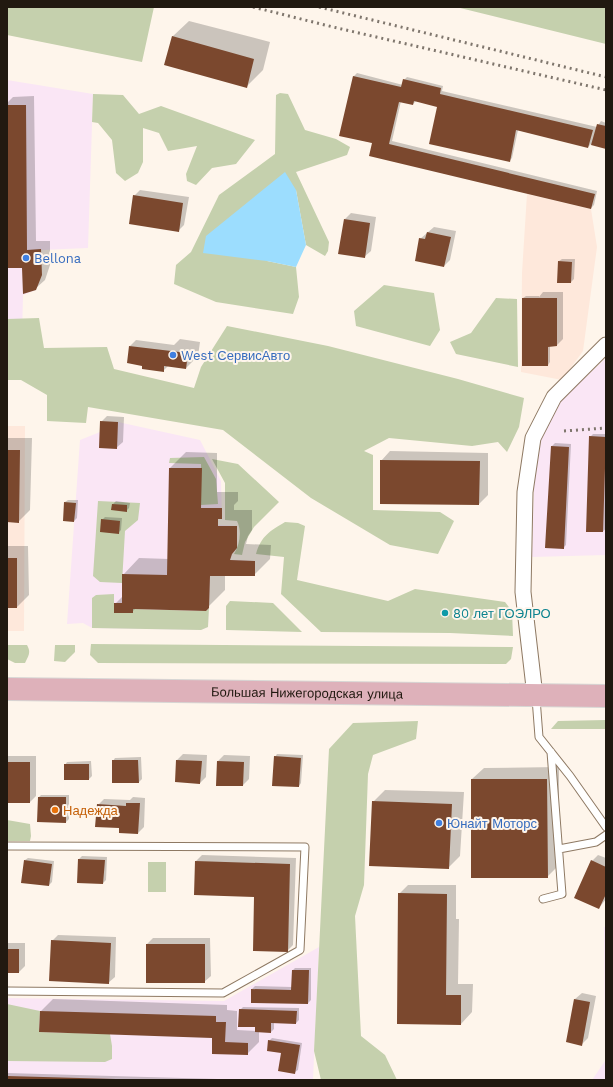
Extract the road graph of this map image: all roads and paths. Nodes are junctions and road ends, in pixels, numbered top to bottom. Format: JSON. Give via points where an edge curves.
{"nodes":[{"id":1,"x":606,"y":345,"type":"edge"},
{"id":2,"x":7,"y":689,"type":"edge"},
{"id":3,"x":536,"y":696,"type":"junction"},
{"id":4,"x":606,"y":696,"type":"edge"},
{"id":5,"x":551,"y":752,"type":"junction"},
{"id":6,"x":606,"y":827,"type":"edge"},
{"id":7,"x":606,"y":835,"type":"edge"},
{"id":8,"x":7,"y":846,"type":"edge"},
{"id":9,"x":559,"y":849,"type":"junction"},
{"id":10,"x":543,"y":899,"type":"dead end"},
{"id":11,"x":7,"y":992,"type":"edge"}],
"edges":[{"from":1,"to":3,"type":"street","via":[[554,397],[533,438],[525,492],[523,592]]},
{"from":2,"to":3,"type":"main road","name":"Большая Нижегородская улица"},
{"from":3,"to":4,"type":"main road","name":"Большая Нижегородская улица"},
{"from":3,"to":5,"type":"lane","via":[[539,737]]},
{"from":5,"to":6,"type":"lane"},
{"from":5,"to":9,"type":"lane"},
{"from":7,"to":9,"type":"lane","via":[[596,842]]},
{"from":8,"to":11,"type":"lane","via":[[305,847],[300,950],[223,993]]},
{"from":9,"to":10,"type":"lane","via":[[562,894]]}]}
